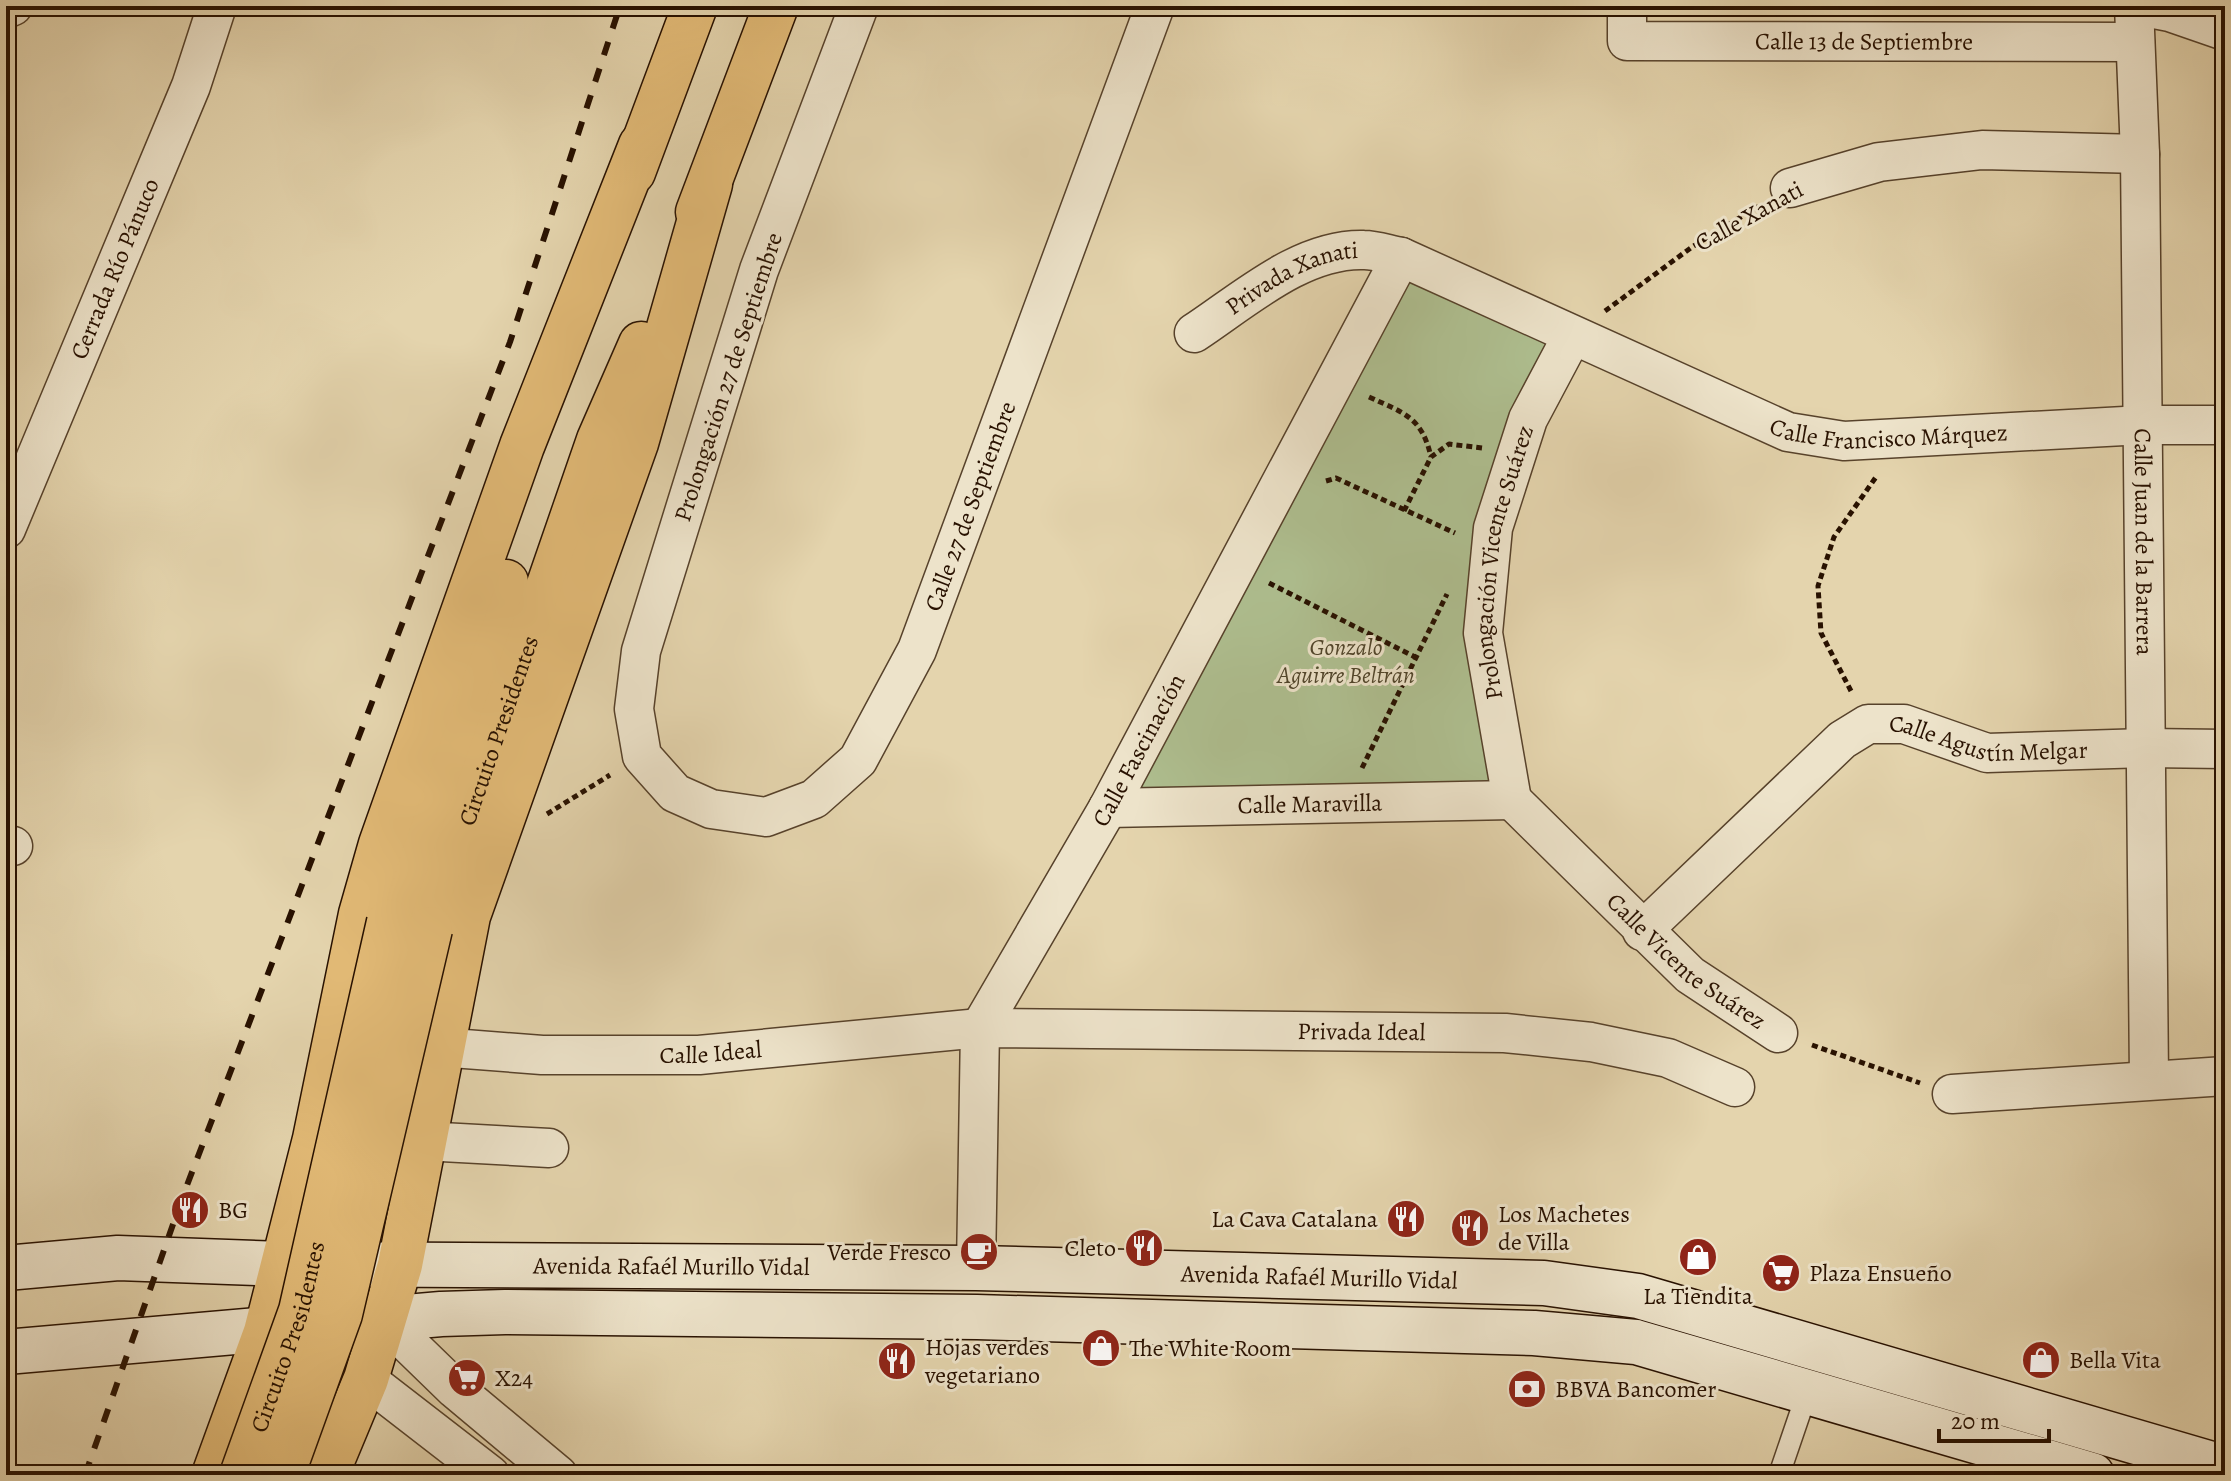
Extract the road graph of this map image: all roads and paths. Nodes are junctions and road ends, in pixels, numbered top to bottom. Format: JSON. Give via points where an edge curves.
{"nodes":[{"id":1,"x":13,"y":6,"type":"edge"},
{"id":2,"x":217,"y":6,"type":"edge"},
{"id":3,"x":695,"y":6,"type":"edge"},
{"id":4,"x":776,"y":6,"type":"edge"},
{"id":5,"x":859,"y":6,"type":"edge"},
{"id":6,"x":1155,"y":6,"type":"edge"},
{"id":7,"x":1627,"y":6,"type":"edge"},
{"id":8,"x":6,"y":9,"type":"edge"},
{"id":9,"x":2136,"y":18,"type":"edge"},
{"id":10,"x":2225,"y":31,"type":"edge"},
{"id":11,"x":641,"y":145,"type":"junction"},
{"id":12,"x":2140,"y":154,"type":"junction"},
{"id":13,"x":710,"y":184,"type":"junction"},
{"id":14,"x":1790,"y":188,"type":"joint"},
{"id":15,"x":1401,"y":257,"type":"junction"},
{"id":16,"x":1194,"y":333,"type":"dead end"},
{"id":17,"x":1572,"y":336,"type":"junction"},
{"id":18,"x":1364,"y":395,"type":"dead end"},
{"id":19,"x":2143,"y":425,"type":"junction"},
{"id":20,"x":2225,"y":425,"type":"edge"},
{"id":21,"x":1904,"y":437,"type":"junction"},
{"id":22,"x":1487,"y":450,"type":"dead end"},
{"id":23,"x":1431,"y":457,"type":"junction"},
{"id":24,"x":1323,"y":482,"type":"dead end"},
{"id":25,"x":1404,"y":511,"type":"junction"},
{"id":26,"x":6,"y":529,"type":"edge"},
{"id":27,"x":1461,"y":535,"type":"dead end"},
{"id":28,"x":1262,"y":579,"type":"dead end"},
{"id":29,"x":1455,"y":580,"type":"dead end"},
{"id":30,"x":1415,"y":657,"type":"junction"},
{"id":31,"x":1868,"y":724,"type":"junction"},
{"id":32,"x":2146,"y":748,"type":"junction"},
{"id":33,"x":2225,"y":749,"type":"edge"},
{"id":34,"x":642,"y":756,"type":"junction"},
{"id":35,"x":1361,"y":769,"type":"dead end"},
{"id":36,"x":1512,"y":800,"type":"junction"},
{"id":37,"x":1108,"y":808,"type":"junction"},
{"id":38,"x":534,"y":822,"type":"dead end"},
{"id":39,"x":409,"y":925,"type":"junction"},
{"id":40,"x":1642,"y":931,"type":"junction"},
{"id":41,"x":980,"y":1028,"type":"junction"},
{"id":42,"x":1778,"y":1033,"type":"joint"},
{"id":43,"x":439,"y":1047,"type":"junction"},
{"id":44,"x":2225,"y":1076,"type":"edge"},
{"id":45,"x":2149,"y":1079,"type":"junction"},
{"id":46,"x":1735,"y":1087,"type":"dead end"},
{"id":47,"x":1952,"y":1094,"type":"joint"},
{"id":48,"x":315,"y":1139,"type":"junction"},
{"id":49,"x":549,"y":1148,"type":"dead end"},
{"id":50,"x":420,"y":1153,"type":"junction"},
{"id":51,"x":282,"y":1264,"type":"junction"},
{"id":52,"x":400,"y":1265,"type":"junction"},
{"id":53,"x":6,"y":1268,"type":"edge"},
{"id":54,"x":641,"y":1268,"type":"junction"},
{"id":55,"x":976,"y":1268,"type":"junction"},
{"id":56,"x":638,"y":1314,"type":"junction"},
{"id":57,"x":385,"y":1321,"type":"junction"},
{"id":58,"x":266,"y":1332,"type":"junction"},
{"id":59,"x":6,"y":1352,"type":"edge"},
{"id":60,"x":366,"y":1379,"type":"junction"},
{"id":61,"x":1808,"y":1390,"type":"junction"},
{"id":62,"x":2225,"y":1468,"type":"edge"},
{"id":63,"x":214,"y":1475,"type":"edge"},
{"id":64,"x":242,"y":1475,"type":"edge"},
{"id":65,"x":282,"y":1475,"type":"edge"},
{"id":66,"x":326,"y":1475,"type":"edge"},
{"id":67,"x":490,"y":1475,"type":"edge"},
{"id":68,"x":558,"y":1475,"type":"edge"},
{"id":69,"x":1779,"y":1475,"type":"edge"},
{"id":70,"x":2092,"y":1475,"type":"edge"}],
"edges":[{"from":1,"to":8,"type":"street"},
{"from":2,"to":26,"type":"street","name":"Cerrada Río Pánuco","via":[[191,86]]},
{"from":3,"to":11,"type":"main road","name":"Circuito Presidentes"},
{"from":4,"to":13,"type":"main road","name":"Circuito Presidentes"},
{"from":5,"to":34,"type":"street","name":"Prolongación 27 de Septiembre","via":[[759,270],[641,651],[634,709]]},
{"from":6,"to":34,"type":"street","name":"Calle 27 de Septiembre","via":[[917,650],[858,760],[814,799],[766,817],[711,809],[675,793]]},
{"from":7,"to":9,"type":"street","name":"Calle 13 de Septiembre","via":[[1627,41]]},
{"from":9,"to":10,"type":"street","name":"Calle 13 de Septiembre","via":[[2170,12]]},
{"from":9,"to":12,"type":"street","name":"Calle Juan de la Barrera"},
{"from":11,"to":39,"type":"main road","name":"Circuito Presidentes"},
{"from":11,"to":48,"type":"main road","via":[[522,446],[381,844],[361,914]]},
{"from":12,"to":14,"type":"street","name":"Calle Xanati","via":[[1982,150],[1879,162]]},
{"from":12,"to":19,"type":"street","name":"Calle Juan de la Barrera"},
{"from":13,"to":39,"type":"main road","name":"Circuito Presidentes","via":[[599,440]]},
{"from":13,"to":43,"type":"main road","via":[[636,443],[468,916]]},
{"from":14,"to":17,"type":"path","name":"Calle Xanati","via":[[1692,247]]},
{"from":15,"to":16,"type":"street","name":"Privada Xanati","via":[[1364,250],[1323,255],[1292,269]]},
{"from":15,"to":17,"type":"street"},
{"from":15,"to":37,"type":"street","name":"Calle Fascinación"},
{"from":17,"to":21,"type":"street","name":"Calle Francisco Márquez","via":[[1788,432],[1844,441]]},
{"from":17,"to":36,"type":"street","name":"Prolongación Vicente Suárez","via":[[1528,419],[1493,528],[1483,633]]},
{"from":18,"to":23,"type":"path","via":[[1424,429]]},
{"from":19,"to":20,"type":"street","name":"Calle Francisco Márquez"},
{"from":19,"to":21,"type":"street","name":"Calle Francisco Márquez"},
{"from":19,"to":32,"type":"street","name":"Calle Juan de la Barrera"},
{"from":21,"to":31,"type":"path","via":[[1834,537],[1818,586],[1821,633]]},
{"from":22,"to":23,"type":"path","via":[[1449,444]]},
{"from":23,"to":25,"type":"path"},
{"from":24,"to":25,"type":"path","via":[[1336,478]]},
{"from":25,"to":27,"type":"path"},
{"from":28,"to":30,"type":"path"},
{"from":29,"to":30,"type":"path"},
{"from":30,"to":35,"type":"path"},
{"from":31,"to":32,"type":"street","name":"Calle Agustín Melgar","via":[[1904,724],[1987,753]]},
{"from":31,"to":40,"type":"street","name":"Calle Agustín Melgar","via":[[1842,740]]},
{"from":32,"to":33,"type":"street","name":"Calle Agustín Melgar"},
{"from":32,"to":45,"type":"street","name":"Calle Juan de la Barrera"},
{"from":34,"to":38,"type":"path"},
{"from":36,"to":37,"type":"street","name":"Calle Maravilla"},
{"from":36,"to":40,"type":"street","name":"Calle Vicente Suárez"},
{"from":37,"to":41,"type":"street","name":"Calle Fascinación"},
{"from":39,"to":64,"type":"main road","name":"Circuito Presidentes","bridge":true,"via":[[301,1311]]},
{"from":39,"to":65,"type":"main road","name":"Circuito Presidentes","bridge":true,"via":[[340,1314]]},
{"from":40,"to":42,"type":"street","name":"Calle Vicente Suárez","via":[[1690,975]]},
{"from":41,"to":43,"type":"street","name":"Calle Ideal","via":[[699,1055],[542,1055]]},
{"from":41,"to":46,"type":"street","name":"Privada Ideal","via":[[1505,1033],[1591,1042],[1668,1058]]},
{"from":41,"to":55,"type":"street","name":"Calle Fascinación"},
{"from":42,"to":47,"type":"path","name":"Calle Vicente Suárez"},
{"from":43,"to":50,"type":"main road"},
{"from":44,"to":45,"type":"street"},
{"from":45,"to":47,"type":"street"},
{"from":48,"to":50,"type":"main road","via":[[342,1162],[380,1172]]},
{"from":48,"to":51,"type":"main road"},
{"from":49,"to":50,"type":"street"},
{"from":50,"to":52,"type":"main road"},
{"from":51,"to":52,"type":"main road","name":"Avenida Rafaél Murillo Vidal"},
{"from":51,"to":53,"type":"main road","name":"Avenida Rafaél Murillo Vidal","via":[[118,1258]]},
{"from":51,"to":58,"type":"main road"},
{"from":52,"to":54,"type":"main road","name":"Avenida Rafaél Murillo Vidal"},
{"from":52,"to":57,"type":"main road"},
{"from":54,"to":55,"type":"main road","name":"Avenida Rafaél Murillo Vidal"},
{"from":54,"to":56,"type":"main road"},
{"from":55,"to":62,"type":"main road","name":"Avenida Rafaél Murillo Vidal","via":[[1544,1283],[1638,1296]]},
{"from":56,"to":57,"type":"main road","name":"Avenida Rafaél Murillo Vidal","via":[[505,1312]]},
{"from":56,"to":61,"type":"main road","name":"Avenida Rafaél Murillo Vidal","via":[[977,1317],[1534,1333],[1636,1342]]},
{"from":57,"to":58,"type":"main road","name":"Avenida Rafaél Murillo Vidal"},
{"from":57,"to":60,"type":"main road"},
{"from":57,"to":68,"type":"street","via":[[455,1389]]},
{"from":58,"to":59,"type":"main road","name":"Avenida Rafaél Murillo Vidal"},
{"from":58,"to":63,"type":"main road"},
{"from":60,"to":66,"type":"main road"},
{"from":60,"to":67,"type":"street"},
{"from":61,"to":69,"type":"lane"},
{"from":61,"to":70,"type":"main road","name":"Avenida Rafaél Murillo Vidal"}]}
